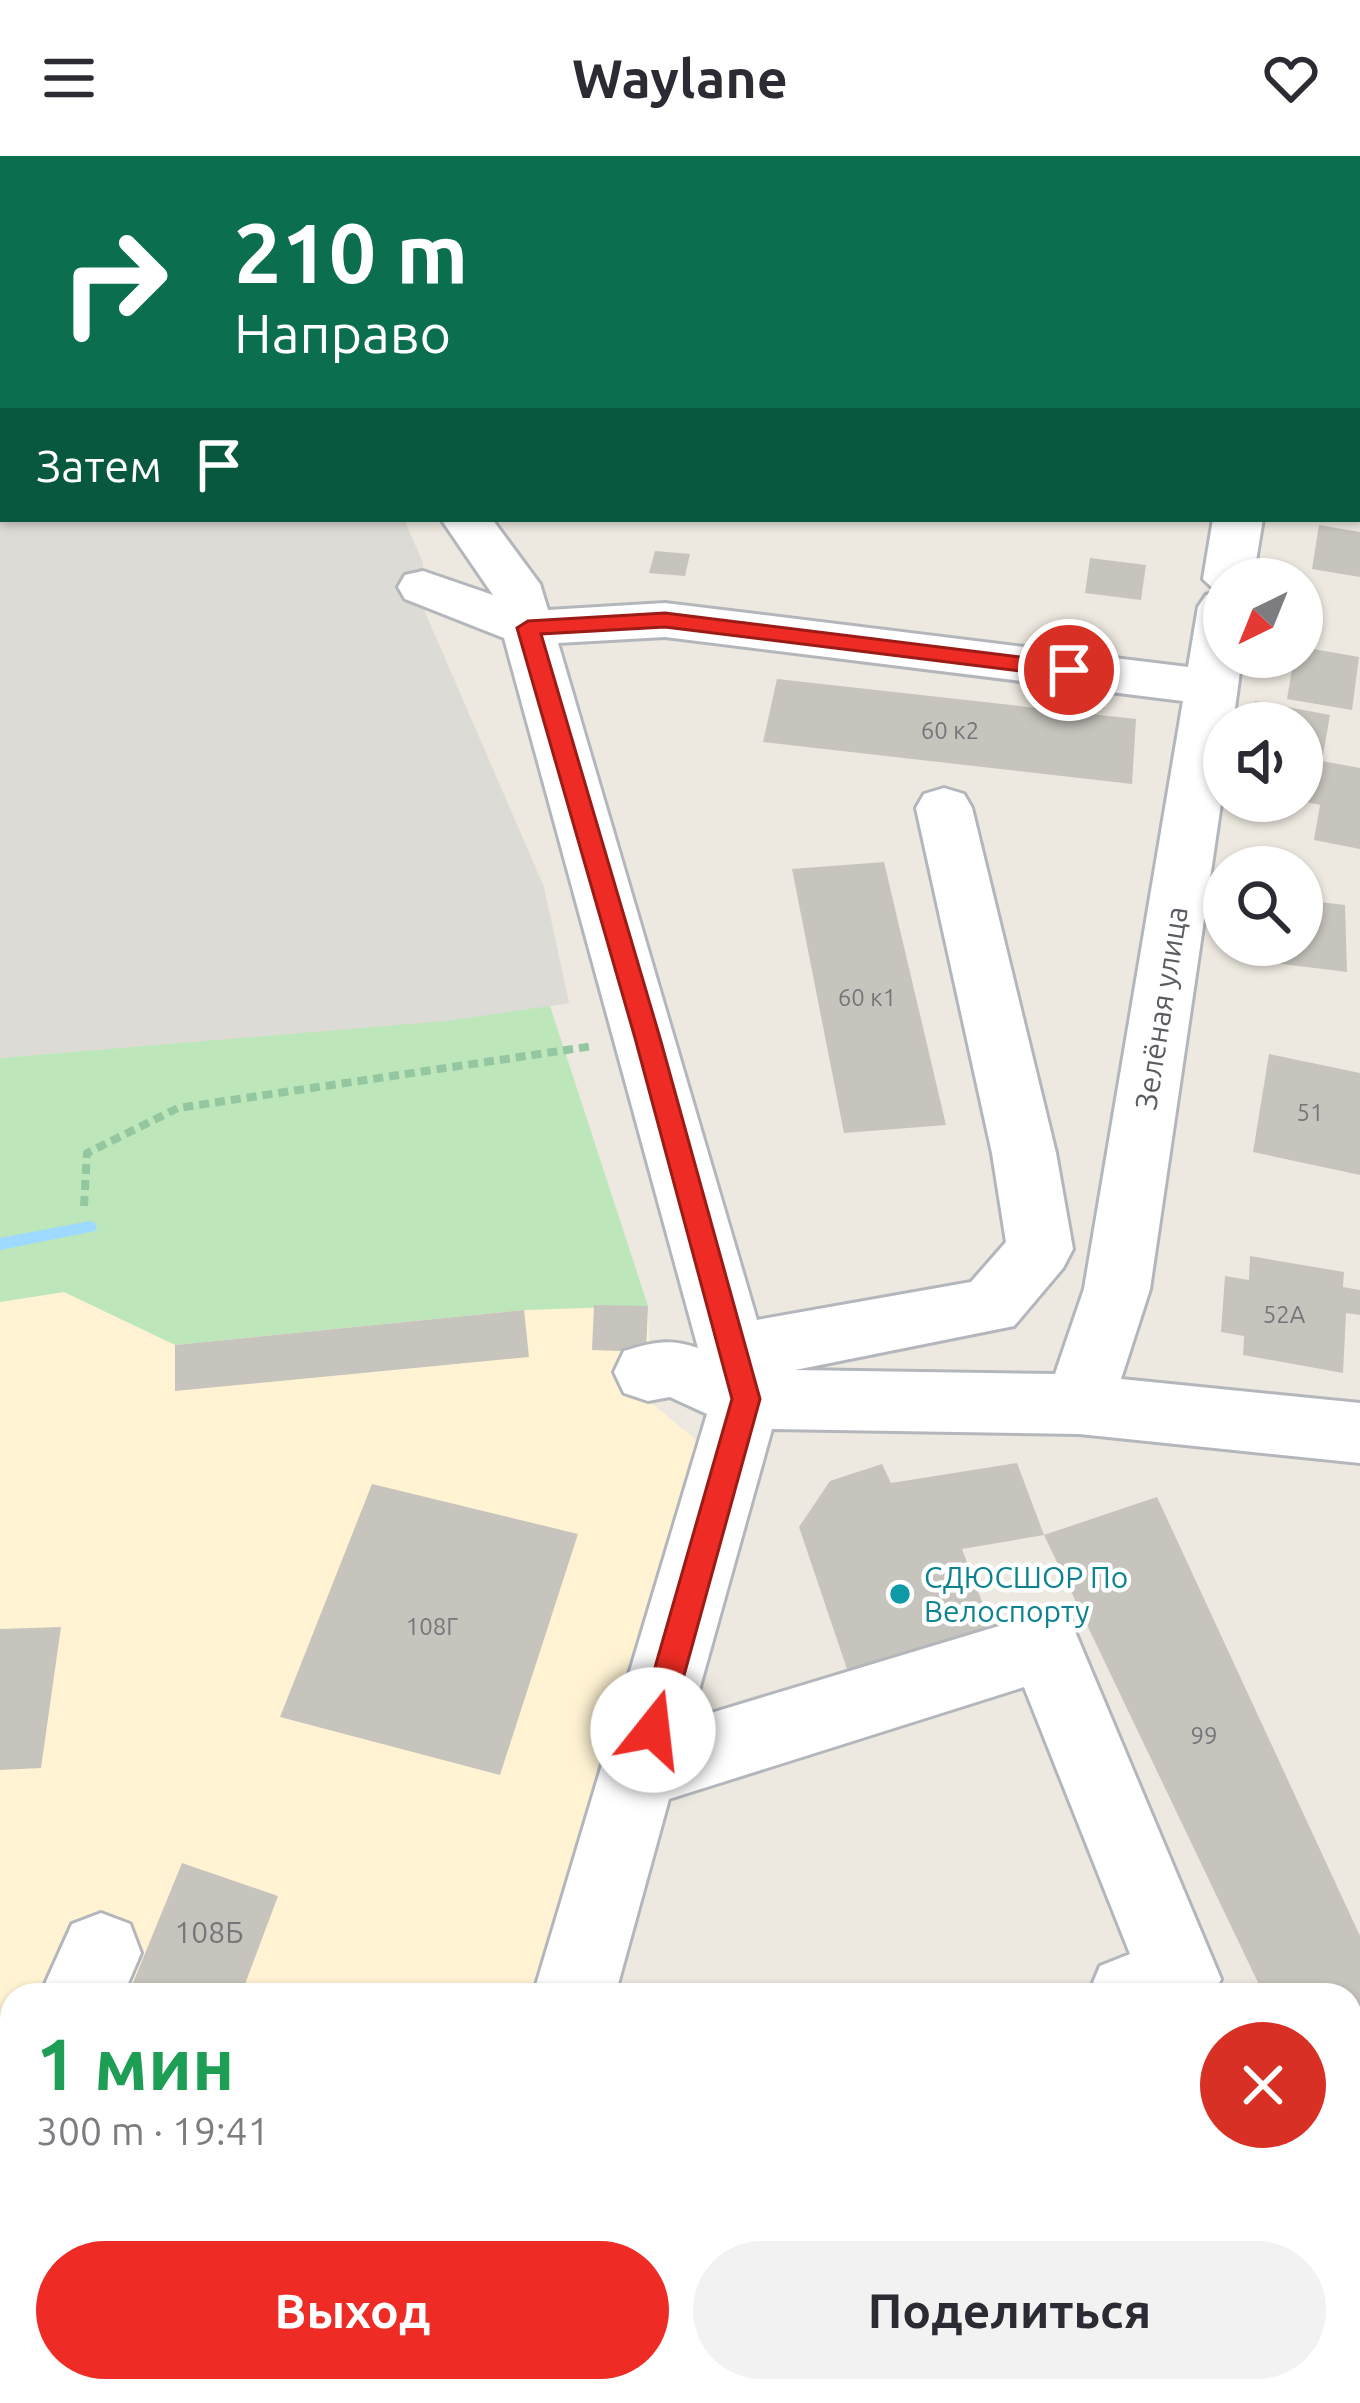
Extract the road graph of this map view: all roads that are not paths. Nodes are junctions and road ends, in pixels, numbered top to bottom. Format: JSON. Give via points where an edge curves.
{"nodes":[{"id":1,"x":468,"y":522,"type":"edge"},
{"id":2,"x":1238,"y":522,"type":"edge"},
{"id":3,"x":1232,"y":558,"type":"edge"},
{"id":4,"x":423,"y":586,"type":"dead end"},
{"id":5,"x":528,"y":628,"type":"junction"},
{"id":6,"x":1213,"y":678,"type":"edge"},
{"id":7,"x":1211,"y":688,"type":"junction"},
{"id":8,"x":944,"y":808,"type":"dead end"},
{"id":9,"x":648,"y":1372,"type":"dead end"},
{"id":10,"x":740,"y":1376,"type":"junction"},
{"id":11,"x":1079,"y":1403,"type":"junction"},
{"id":12,"x":1360,"y":1433,"type":"edge"},
{"id":13,"x":641,"y":1771,"type":"junction"},
{"id":14,"x":578,"y":1983,"type":"edge"},
{"id":15,"x":1167,"y":1983,"type":"edge"}],
"edges":[{"from":1,"to":5,"type":"street","via":[[515,584]]},
{"from":2,"to":3,"type":"street"},
{"from":4,"to":5,"type":"street"},
{"from":5,"to":7,"type":"street","via":[[665,620]]},
{"from":5,"to":10,"type":"street"},
{"from":6,"to":7,"type":"street","name":"Зелёная улица"},
{"from":7,"to":11,"type":"street","name":"Зелёная улица","via":[[1117,1289]]},
{"from":8,"to":10,"type":"street","via":[[1040,1249],[990,1306]]},
{"from":9,"to":10,"type":"street"},
{"from":10,"to":11,"type":"street"},
{"from":10,"to":13,"type":"street"},
{"from":11,"to":12,"type":"street"},
{"from":13,"to":14,"type":"street"},
{"from":13,"to":15,"type":"street","via":[[1045,1646],[1180,1979]]}]}
